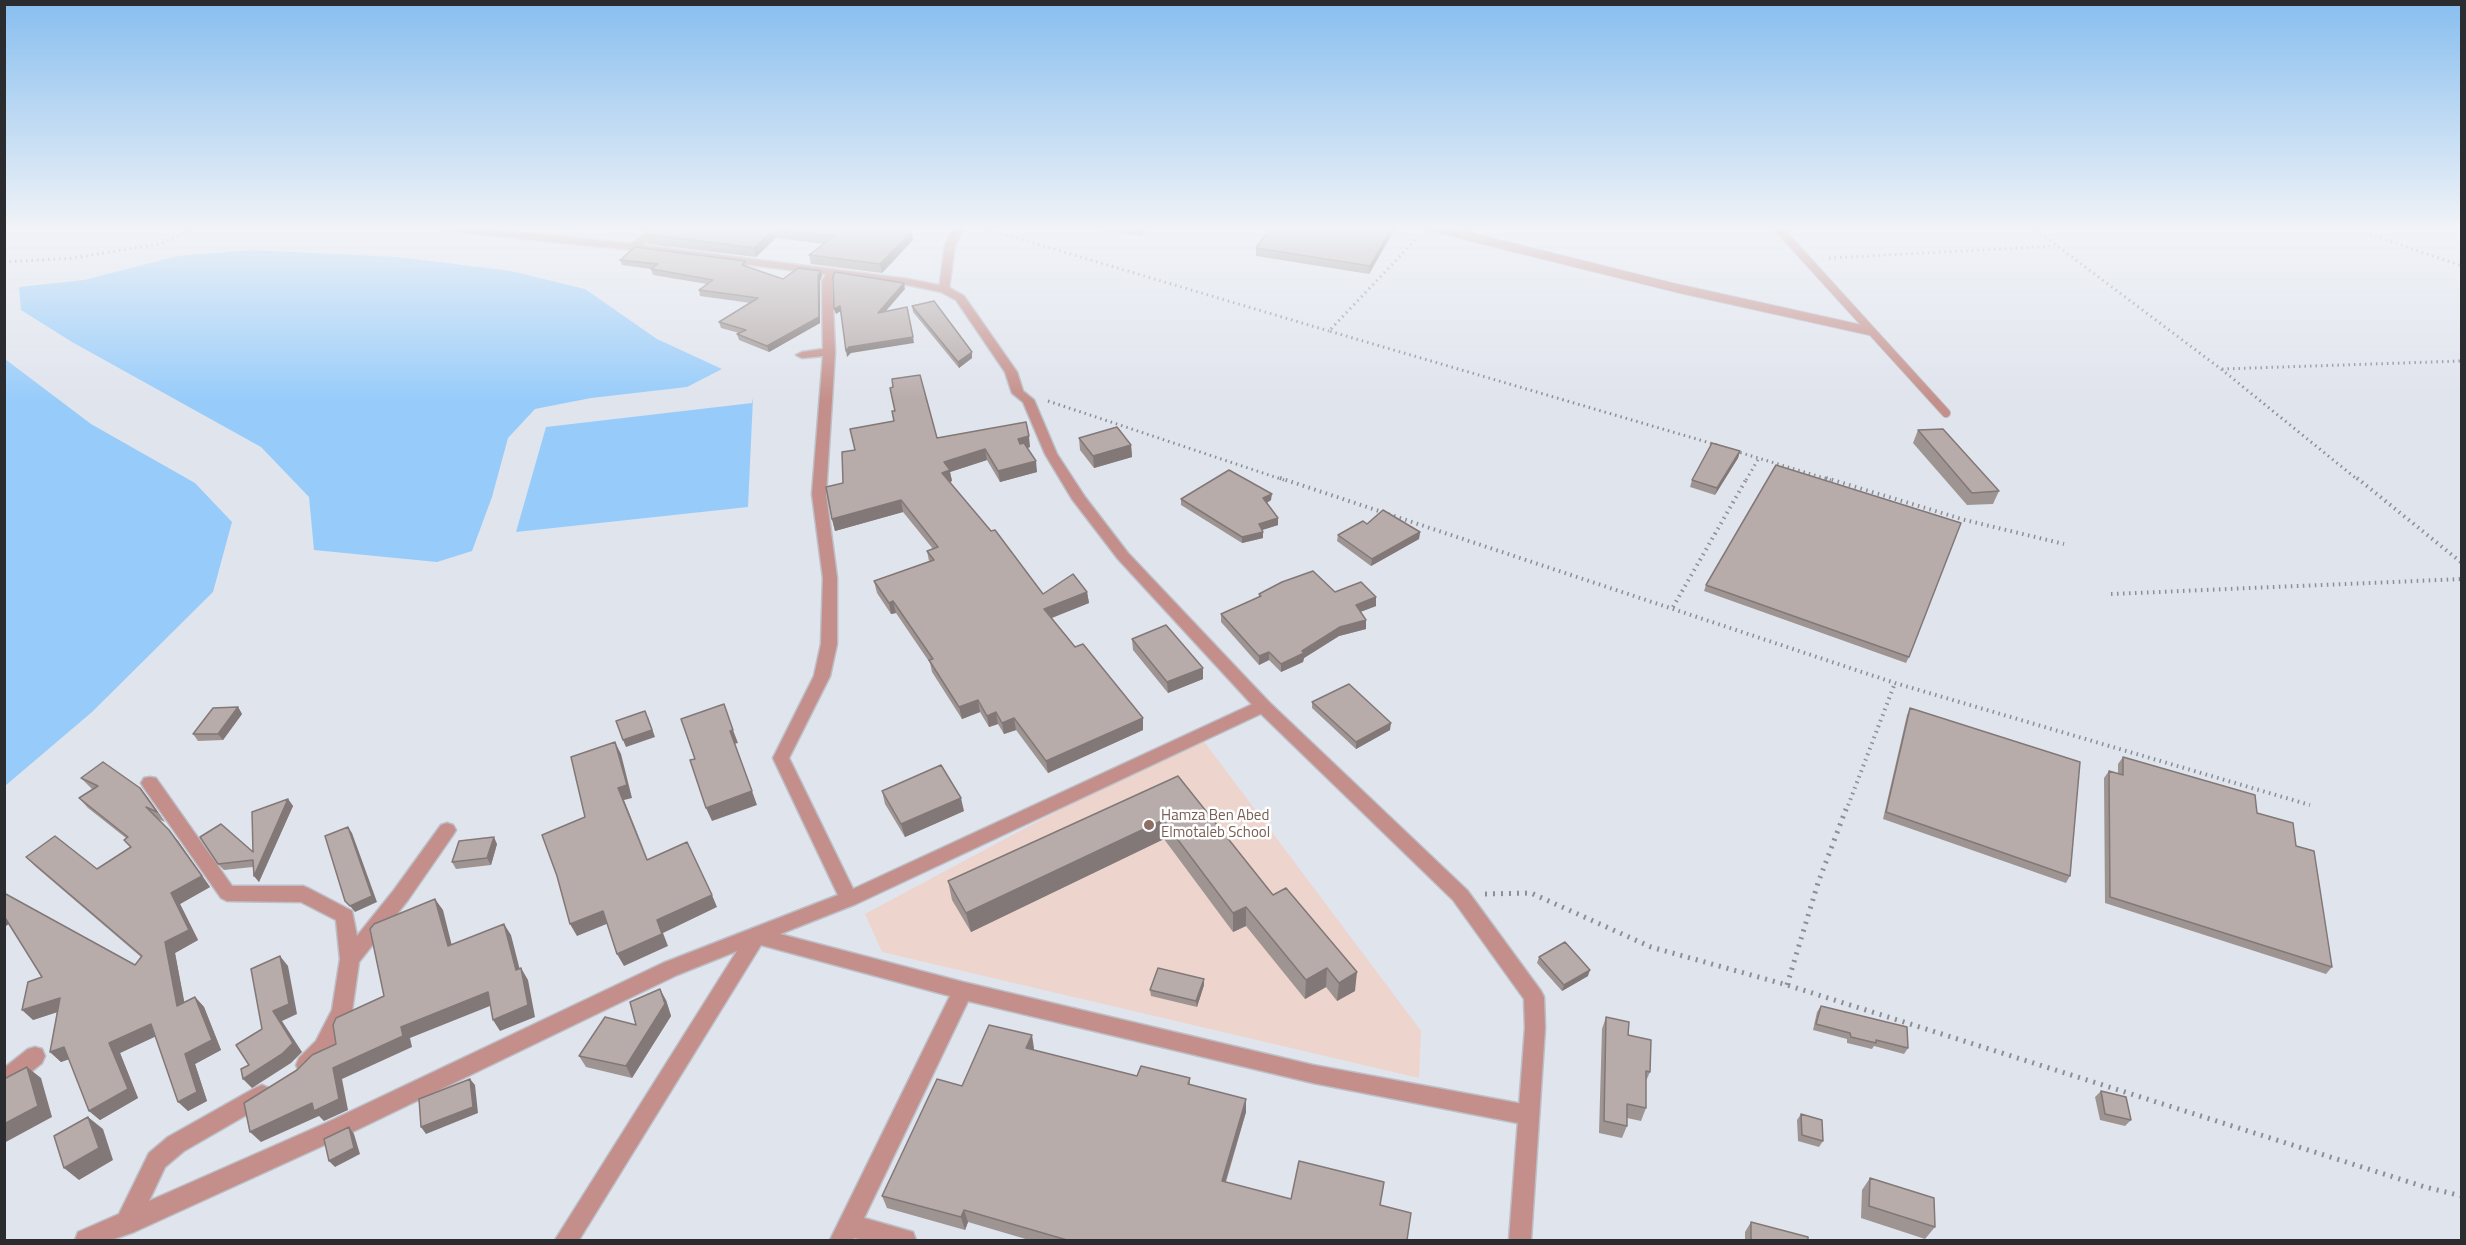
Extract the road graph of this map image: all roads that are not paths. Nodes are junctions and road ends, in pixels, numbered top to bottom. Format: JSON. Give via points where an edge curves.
{"nodes":[{"id":1,"x":827,"y":285,"type":"edge"},
{"id":2,"x":919,"y":285,"type":"edge"},
{"id":3,"x":945,"y":285,"type":"edge"},
{"id":4,"x":1664,"y":285,"type":"edge"},
{"id":5,"x":1830,"y":285,"type":"edge"},
{"id":6,"x":944,"y":289,"type":"junction"},
{"id":7,"x":1870,"y":331,"type":"junction"},
{"id":8,"x":828,"y":352,"type":"junction"},
{"id":9,"x":802,"y":355,"type":"dead end"},
{"id":10,"x":1946,"y":413,"type":"dead end"},
{"id":11,"x":1263,"y":706,"type":"junction"},
{"id":12,"x":150,"y":783,"type":"dead end"},
{"id":13,"x":447,"y":830,"type":"dead end"},
{"id":14,"x":849,"y":899,"type":"junction"},
{"id":15,"x":756,"y":936,"type":"junction"},
{"id":16,"x":350,"y":960,"type":"junction"},
{"id":17,"x":963,"y":991,"type":"junction"},
{"id":18,"x":35,"y":1056,"type":"dead end"},
{"id":19,"x":4,"y":1081,"type":"edge"},
{"id":20,"x":1528,"y":1115,"type":"junction"},
{"id":21,"x":126,"y":1224,"type":"junction"},
{"id":22,"x":845,"y":1233,"type":"edge"},
{"id":23,"x":86,"y":1240,"type":"edge"},
{"id":24,"x":566,"y":1240,"type":"edge"},
{"id":25,"x":905,"y":1240,"type":"edge"},
{"id":26,"x":1520,"y":1240,"type":"edge"}],
"edges":[{"from":1,"to":8,"type":"street"},
{"from":2,"to":6,"type":"street"},
{"from":3,"to":6,"type":"street"},
{"from":4,"to":7,"type":"lane"},
{"from":5,"to":7,"type":"lane"},
{"from":6,"to":11,"type":"street","via":[[966,305],[1011,372],[1018,393],[1028,400],[1051,454],[1087,509],[1123,556]]},
{"from":7,"to":10,"type":"lane"},
{"from":8,"to":9,"type":"street"},
{"from":8,"to":14,"type":"street","via":[[819,504],[830,578],[829,644],[822,676],[781,758]]},
{"from":11,"to":14,"type":"street"},
{"from":11,"to":20,"type":"street","via":[[1460,895],[1534,998]]},
{"from":12,"to":16,"type":"street","via":[[227,893],[303,894],[345,916]]},
{"from":13,"to":16,"type":"street"},
{"from":14,"to":15,"type":"street"},
{"from":15,"to":17,"type":"street"},
{"from":15,"to":21,"type":"street","via":[[669,969],[334,1130]]},
{"from":15,"to":24,"type":"street"},
{"from":16,"to":21,"type":"street","via":[[342,1011],[323,1048],[285,1081],[176,1143],[157,1160]]},
{"from":17,"to":20,"type":"street","via":[[1313,1074]]},
{"from":17,"to":22,"type":"street"},
{"from":18,"to":19,"type":"street"},
{"from":20,"to":26,"type":"street"},
{"from":21,"to":23,"type":"street"},
{"from":22,"to":25,"type":"street"}]}
